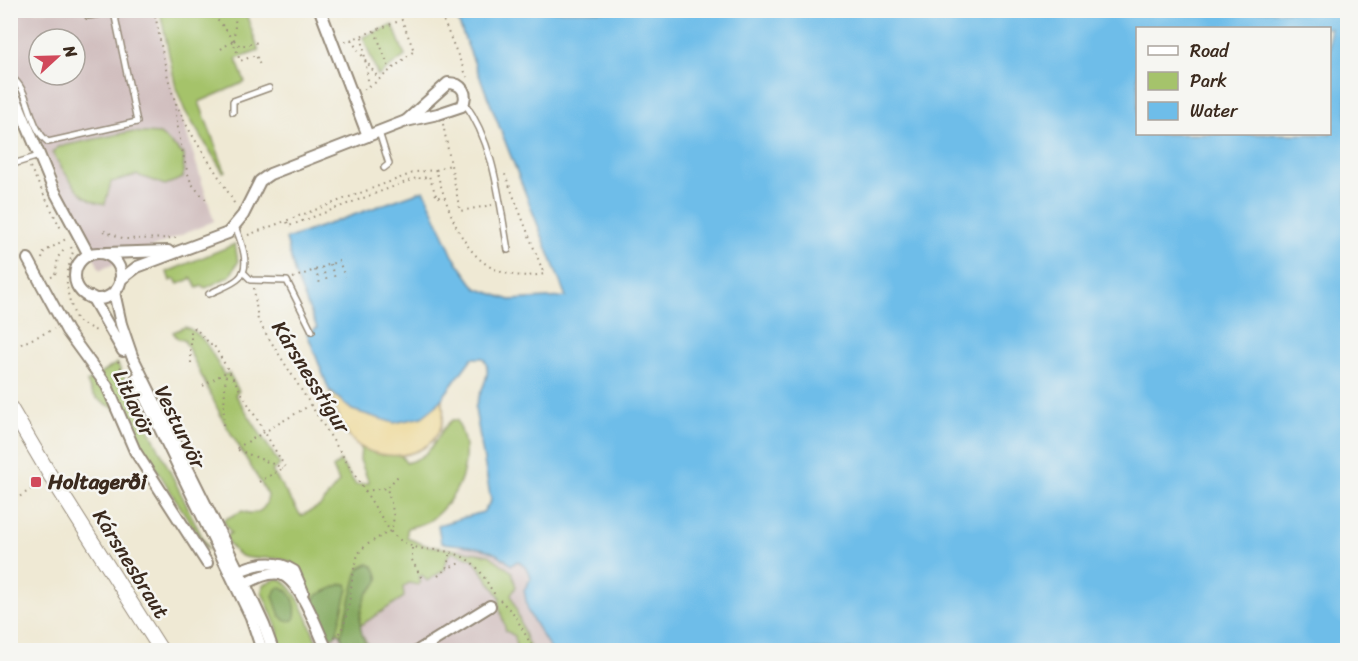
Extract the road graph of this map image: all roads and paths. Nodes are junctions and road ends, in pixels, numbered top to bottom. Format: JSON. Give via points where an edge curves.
{"nodes":[{"id":1,"x":87,"y":10,"type":"edge"},
{"id":2,"x":154,"y":10,"type":"edge"},
{"id":3,"x":166,"y":10,"type":"edge"},
{"id":4,"x":179,"y":10,"type":"edge"},
{"id":5,"x":203,"y":10,"type":"edge"},
{"id":6,"x":236,"y":10,"type":"edge"},
{"id":7,"x":320,"y":10,"type":"edge"},
{"id":8,"x":440,"y":10,"type":"edge"},
{"id":9,"x":375,"y":31,"type":"junction"},
{"id":10,"x":362,"y":36,"type":"junction"},
{"id":11,"x":234,"y":40,"type":"junction"},
{"id":12,"x":351,"y":40,"type":"junction"},
{"id":13,"x":259,"y":42,"type":"dead end"},
{"id":14,"x":334,"y":47,"type":"junction"},
{"id":15,"x":221,"y":49,"type":"dead end"},
{"id":16,"x":364,"y":59,"type":"junction"},
{"id":17,"x":261,"y":68,"type":"dead end"},
{"id":18,"x":391,"y":70,"type":"junction"},
{"id":19,"x":10,"y":76,"type":"edge"},
{"id":20,"x":466,"y":77,"type":"dead end"},
{"id":21,"x":380,"y":80,"type":"junction"},
{"id":22,"x":10,"y":85,"type":"edge"},
{"id":23,"x":369,"y":87,"type":"junction"},
{"id":24,"x":269,"y":88,"type":"dead end"},
{"id":25,"x":352,"y":94,"type":"junction"},
{"id":26,"x":177,"y":102,"type":"junction"},
{"id":27,"x":464,"y":102,"type":"junction"},
{"id":28,"x":233,"y":112,"type":"dead end"},
{"id":29,"x":441,"y":114,"type":"junction"},
{"id":30,"x":406,"y":120,"type":"junction"},
{"id":31,"x":373,"y":133,"type":"junction"},
{"id":32,"x":39,"y":156,"type":"junction"},
{"id":33,"x":10,"y":165,"type":"edge"},
{"id":34,"x":451,"y":165,"type":"junction"},
{"id":35,"x":384,"y":168,"type":"dead end"},
{"id":36,"x":436,"y":170,"type":"junction"},
{"id":37,"x":444,"y":195,"type":"junction"},
{"id":38,"x":206,"y":200,"type":"dead end"},
{"id":39,"x":515,"y":201,"type":"dead end"},
{"id":40,"x":500,"y":204,"type":"junction"},
{"id":41,"x":449,"y":213,"type":"dead end"},
{"id":42,"x":236,"y":215,"type":"junction"},
{"id":43,"x":287,"y":222,"type":"junction"},
{"id":44,"x":104,"y":231,"type":"dead end"},
{"id":45,"x":248,"y":236,"type":"junction"},
{"id":46,"x":181,"y":238,"type":"dead end"},
{"id":47,"x":66,"y":239,"type":"dead end"},
{"id":48,"x":250,"y":243,"type":"dead end"},
{"id":49,"x":64,"y":250,"type":"dead end"},
{"id":50,"x":508,"y":250,"type":"dead end"},
{"id":51,"x":175,"y":251,"type":"junction"},
{"id":52,"x":102,"y":253,"type":"junction"},
{"id":53,"x":89,"y":255,"type":"junction"},
{"id":54,"x":28,"y":260,"type":"dead end"},
{"id":55,"x":330,"y":264,"type":"junction"},
{"id":56,"x":46,"y":267,"type":"dead end"},
{"id":57,"x":322,"y":267,"type":"junction"},
{"id":58,"x":315,"y":270,"type":"junction"},
{"id":59,"x":243,"y":272,"type":"junction"},
{"id":60,"x":49,"y":274,"type":"dead end"},
{"id":61,"x":296,"y":277,"type":"dead end"},
{"id":62,"x":345,"y":277,"type":"dead end"},
{"id":63,"x":120,"y":280,"type":"junction"},
{"id":64,"x":254,"y":281,"type":"junction"},
{"id":65,"x":336,"y":281,"type":"dead end"},
{"id":66,"x":328,"y":284,"type":"dead end"},
{"id":67,"x":321,"y":286,"type":"dead end"},
{"id":68,"x":114,"y":292,"type":"junction"},
{"id":69,"x":209,"y":294,"type":"dead end"},
{"id":70,"x":92,"y":297,"type":"junction"},
{"id":71,"x":58,"y":328,"type":"dead end"},
{"id":72,"x":312,"y":331,"type":"dead end"},
{"id":73,"x":10,"y":349,"type":"edge"},
{"id":74,"x":191,"y":363,"type":"dead end"},
{"id":75,"x":228,"y":371,"type":"junction"},
{"id":76,"x":202,"y":386,"type":"dead end"},
{"id":77,"x":312,"y":404,"type":"junction"},
{"id":78,"x":10,"y":407,"type":"edge"},
{"id":79,"x":223,"y":425,"type":"dead end"},
{"id":80,"x":264,"y":432,"type":"junction"},
{"id":81,"x":283,"y":468,"type":"junction"},
{"id":82,"x":398,"y":476,"type":"dead end"},
{"id":83,"x":257,"y":483,"type":"dead end"},
{"id":84,"x":39,"y":484,"type":"dead end"},
{"id":85,"x":387,"y":488,"type":"junction"},
{"id":86,"x":365,"y":491,"type":"junction"},
{"id":87,"x":10,"y":503,"type":"edge"},
{"id":88,"x":390,"y":531,"type":"junction"},
{"id":89,"x":412,"y":548,"type":"junction"},
{"id":90,"x":451,"y":552,"type":"junction"},
{"id":91,"x":207,"y":563,"type":"dead end"},
{"id":92,"x":460,"y":563,"type":"dead end"},
{"id":93,"x":446,"y":569,"type":"junction"},
{"id":94,"x":234,"y":573,"type":"junction"},
{"id":95,"x":438,"y":576,"type":"dead end"},
{"id":96,"x":423,"y":581,"type":"dead end"},
{"id":97,"x":241,"y":586,"type":"junction"},
{"id":98,"x":306,"y":604,"type":"junction"},
{"id":99,"x":490,"y":606,"type":"dead end"},
{"id":100,"x":325,"y":646,"type":"edge"},
{"id":101,"x":161,"y":651,"type":"edge"},
{"id":102,"x":262,"y":651,"type":"edge"},
{"id":103,"x":273,"y":651,"type":"edge"},
{"id":104,"x":419,"y":651,"type":"edge"},
{"id":105,"x":534,"y":651,"type":"edge"}],
"edges":[{"from":1,"to":19,"type":"lane","via":[[88,16],[114,12],[137,122],[48,142],[38,134],[20,82]]},
{"from":2,"to":26,"type":"path"},
{"from":3,"to":4,"type":"path","via":[[171,14]]},
{"from":5,"to":11,"type":"path","via":[[223,25]]},
{"from":6,"to":11,"type":"path"},
{"from":7,"to":14,"type":"street"},
{"from":8,"to":20,"type":"path"},
{"from":9,"to":10,"type":"path"},
{"from":9,"to":18,"type":"path"},
{"from":9,"to":18,"type":"path","via":[[402,20],[414,51]]},
{"from":10,"to":12,"type":"path"},
{"from":10,"to":16,"type":"path"},
{"from":11,"to":13,"type":"path","via":[[240,45]]},
{"from":11,"to":15,"type":"path"},
{"from":11,"to":17,"type":"path","via":[[240,61],[256,55]]},
{"from":12,"to":14,"type":"path"},
{"from":12,"to":16,"type":"path"},
{"from":14,"to":25,"type":"street"},
{"from":16,"to":21,"type":"path"},
{"from":16,"to":23,"type":"path"},
{"from":18,"to":21,"type":"path"},
{"from":21,"to":23,"type":"path"},
{"from":22,"to":32,"type":"street"},
{"from":23,"to":25,"type":"path"},
{"from":24,"to":28,"type":"lane","via":[[233,101]]},
{"from":25,"to":31,"type":"street"},
{"from":26,"to":38,"type":"path","via":[[174,113],[187,171]]},
{"from":26,"to":42,"type":"path"},
{"from":27,"to":29,"type":"street","via":[[458,109]]},
{"from":27,"to":30,"type":"street","via":[[461,87],[448,83]]},
{"from":27,"to":40,"type":"lane","via":[[477,120],[490,154]]},
{"from":29,"to":30,"type":"street"},
{"from":29,"to":34,"type":"path"},
{"from":30,"to":31,"type":"street"},
{"from":31,"to":35,"type":"lane","via":[[389,159]]},
{"from":31,"to":42,"type":"street","via":[[270,174]]},
{"from":32,"to":33,"type":"lane"},
{"from":32,"to":53,"type":"street"},
{"from":34,"to":36,"type":"path"},
{"from":34,"to":40,"type":"path","via":[[460,211]]},
{"from":36,"to":37,"type":"path"},
{"from":36,"to":43,"type":"path","via":[[416,172]]},
{"from":37,"to":41,"type":"path"},
{"from":37,"to":43,"type":"path","via":[[437,198],[429,176],[419,177],[289,226]]},
{"from":39,"to":40,"type":"path"},
{"from":40,"to":50,"type":"lane"},
{"from":42,"to":45,"type":"path"},
{"from":42,"to":51,"type":"street","via":[[219,237]]},
{"from":42,"to":59,"type":"lane"},
{"from":43,"to":45,"type":"path"},
{"from":44,"to":46,"type":"path","via":[[125,239]]},
{"from":45,"to":48,"type":"path"},
{"from":47,"to":56,"type":"path","via":[[44,252]]},
{"from":49,"to":60,"type":"path","via":[[57,261],[55,276]]},
{"from":51,"to":52,"type":"street"},
{"from":51,"to":63,"type":"street","via":[[137,267]]},
{"from":52,"to":53,"type":"street"},
{"from":52,"to":63,"type":"street","via":[[119,266]]},
{"from":53,"to":70,"type":"street","via":[[78,264],[75,278],[82,291]]},
{"from":54,"to":91,"type":"street","name":"Litlavör","via":[[67,331],[107,386],[135,451]]},
{"from":55,"to":57,"type":"path"},
{"from":55,"to":62,"type":"path","via":[[339,261]]},
{"from":55,"to":65,"type":"path"},
{"from":57,"to":58,"type":"path"},
{"from":57,"to":66,"type":"path"},
{"from":58,"to":61,"type":"path"},
{"from":58,"to":67,"type":"path"},
{"from":59,"to":64,"type":"lane"},
{"from":59,"to":69,"type":"lane","via":[[240,278]]},
{"from":63,"to":68,"type":"street"},
{"from":64,"to":72,"type":"lane","via":[[286,281]]},
{"from":64,"to":77,"type":"path","name":"Kársnesstígur","via":[[258,321]]},
{"from":68,"to":70,"type":"street","via":[[103,298]]},
{"from":68,"to":94,"type":"street","name":"Vesturvör","via":[[132,356]]},
{"from":70,"to":94,"type":"street","name":"Vesturvör","via":[[116,337]]},
{"from":71,"to":73,"type":"path"},
{"from":74,"to":75,"type":"path","via":[[191,330],[195,328],[213,344]]},
{"from":75,"to":76,"type":"path"},
{"from":75,"to":79,"type":"path"},
{"from":75,"to":80,"type":"path"},
{"from":77,"to":80,"type":"path"},
{"from":77,"to":86,"type":"path","name":"Kársnesstígur"},
{"from":78,"to":101,"type":"street","name":"Kársnesbraut"},
{"from":80,"to":81,"type":"path"},
{"from":80,"to":81,"type":"path","via":[[237,449]]},
{"from":81,"to":83,"type":"path"},
{"from":82,"to":85,"type":"path"},
{"from":84,"to":87,"type":"path"},
{"from":85,"to":86,"type":"path"},
{"from":85,"to":88,"type":"path","via":[[394,518]]},
{"from":86,"to":88,"type":"path","name":"Kársnesstígur"},
{"from":88,"to":89,"type":"path","name":"Kársnesstígur"},
{"from":88,"to":100,"type":"path","via":[[360,551],[345,622],[339,634]]},
{"from":89,"to":90,"type":"path"},
{"from":89,"to":96,"type":"path","via":[[412,560]]},
{"from":90,"to":93,"type":"path"},
{"from":90,"to":105,"type":"path","via":[[478,568],[495,596],[514,614]]},
{"from":92,"to":93,"type":"path"},
{"from":93,"to":95,"type":"path"},
{"from":94,"to":97,"type":"street","name":"Vesturvör"},
{"from":94,"to":98,"type":"street","via":[[265,563],[288,567],[298,577]]},
{"from":97,"to":98,"type":"street","via":[[280,574],[293,584]]},
{"from":97,"to":102,"type":"street","name":"Vesturvör"},
{"from":97,"to":103,"type":"street","name":"Vesturvör","via":[[264,625]]},
{"from":98,"to":100,"type":"street"},
{"from":99,"to":104,"type":"street"}]}
